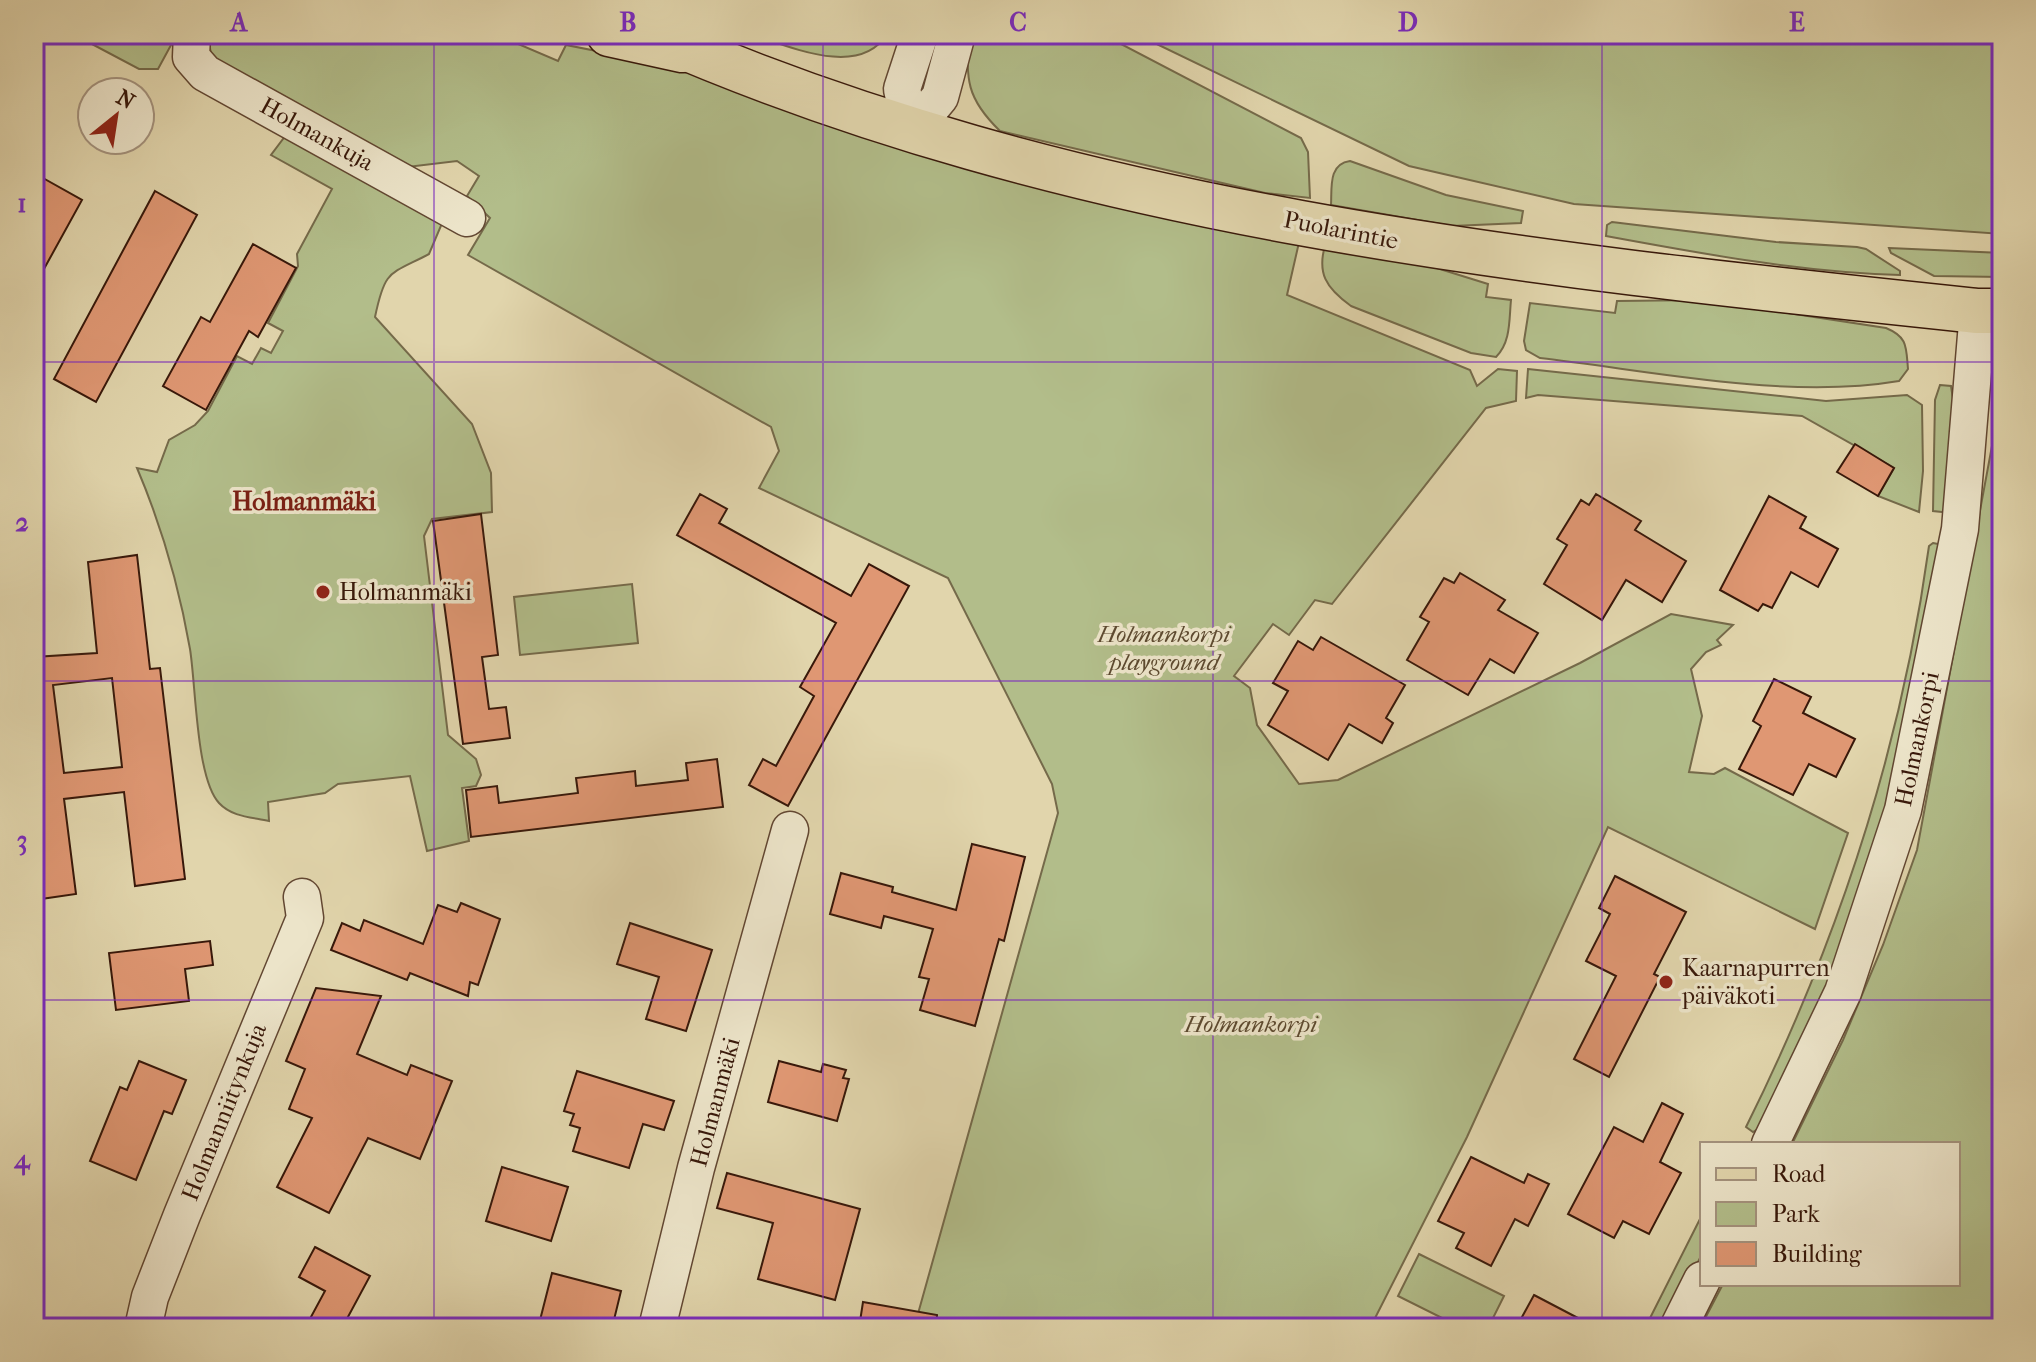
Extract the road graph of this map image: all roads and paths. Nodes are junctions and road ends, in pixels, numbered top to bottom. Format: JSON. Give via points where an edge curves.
{"nodes":[{"id":1,"x":192,"y":34,"type":"edge"},
{"id":2,"x":609,"y":34,"type":"edge"},
{"id":3,"x":653,"y":34,"type":"edge"},
{"id":4,"x":920,"y":34,"type":"edge"},
{"id":5,"x":957,"y":34,"type":"edge"},
{"id":6,"x":700,"y":55,"type":"junction"},
{"id":7,"x":911,"y":132,"type":"junction"},
{"id":8,"x":467,"y":218,"type":"dead end"},
{"id":9,"x":1990,"y":311,"type":"edge"},
{"id":10,"x":790,"y":830,"type":"dead end"},
{"id":11,"x":302,"y":897,"type":"dead end"},
{"id":12,"x":1771,"y":1142,"type":"edge"},
{"id":13,"x":1700,"y":1284,"type":"edge"},
{"id":14,"x":143,"y":1328,"type":"edge"},
{"id":15,"x":657,"y":1328,"type":"edge"},
{"id":16,"x":1678,"y":1328,"type":"edge"}],
"edges":[{"from":1,"to":8,"type":"street","name":"Holmankuja","via":[[191,57],[205,73]]},
{"from":2,"to":6,"type":"main road","name":"Puolarintie"},
{"from":3,"to":6,"type":"main road","name":"Puolarintie"},
{"from":4,"to":7,"type":"street","via":[[902,89]]},
{"from":5,"to":7,"type":"street","via":[[940,97]]},
{"from":6,"to":7,"type":"main road","name":"Puolarintie"},
{"from":7,"to":9,"type":"main road","name":"Puolarintie","via":[[1110,182],[1396,242],[1614,273]]},
{"from":9,"to":12,"type":"street","name":"Holmankorpi","via":[[1960,529],[1903,810],[1843,992]]},
{"from":10,"to":15,"type":"street","name":"Holmanmäki"},
{"from":11,"to":14,"type":"street","name":"Holmanniitynkuja","via":[[305,918],[182,1215]]},
{"from":13,"to":16,"type":"street"}]}
